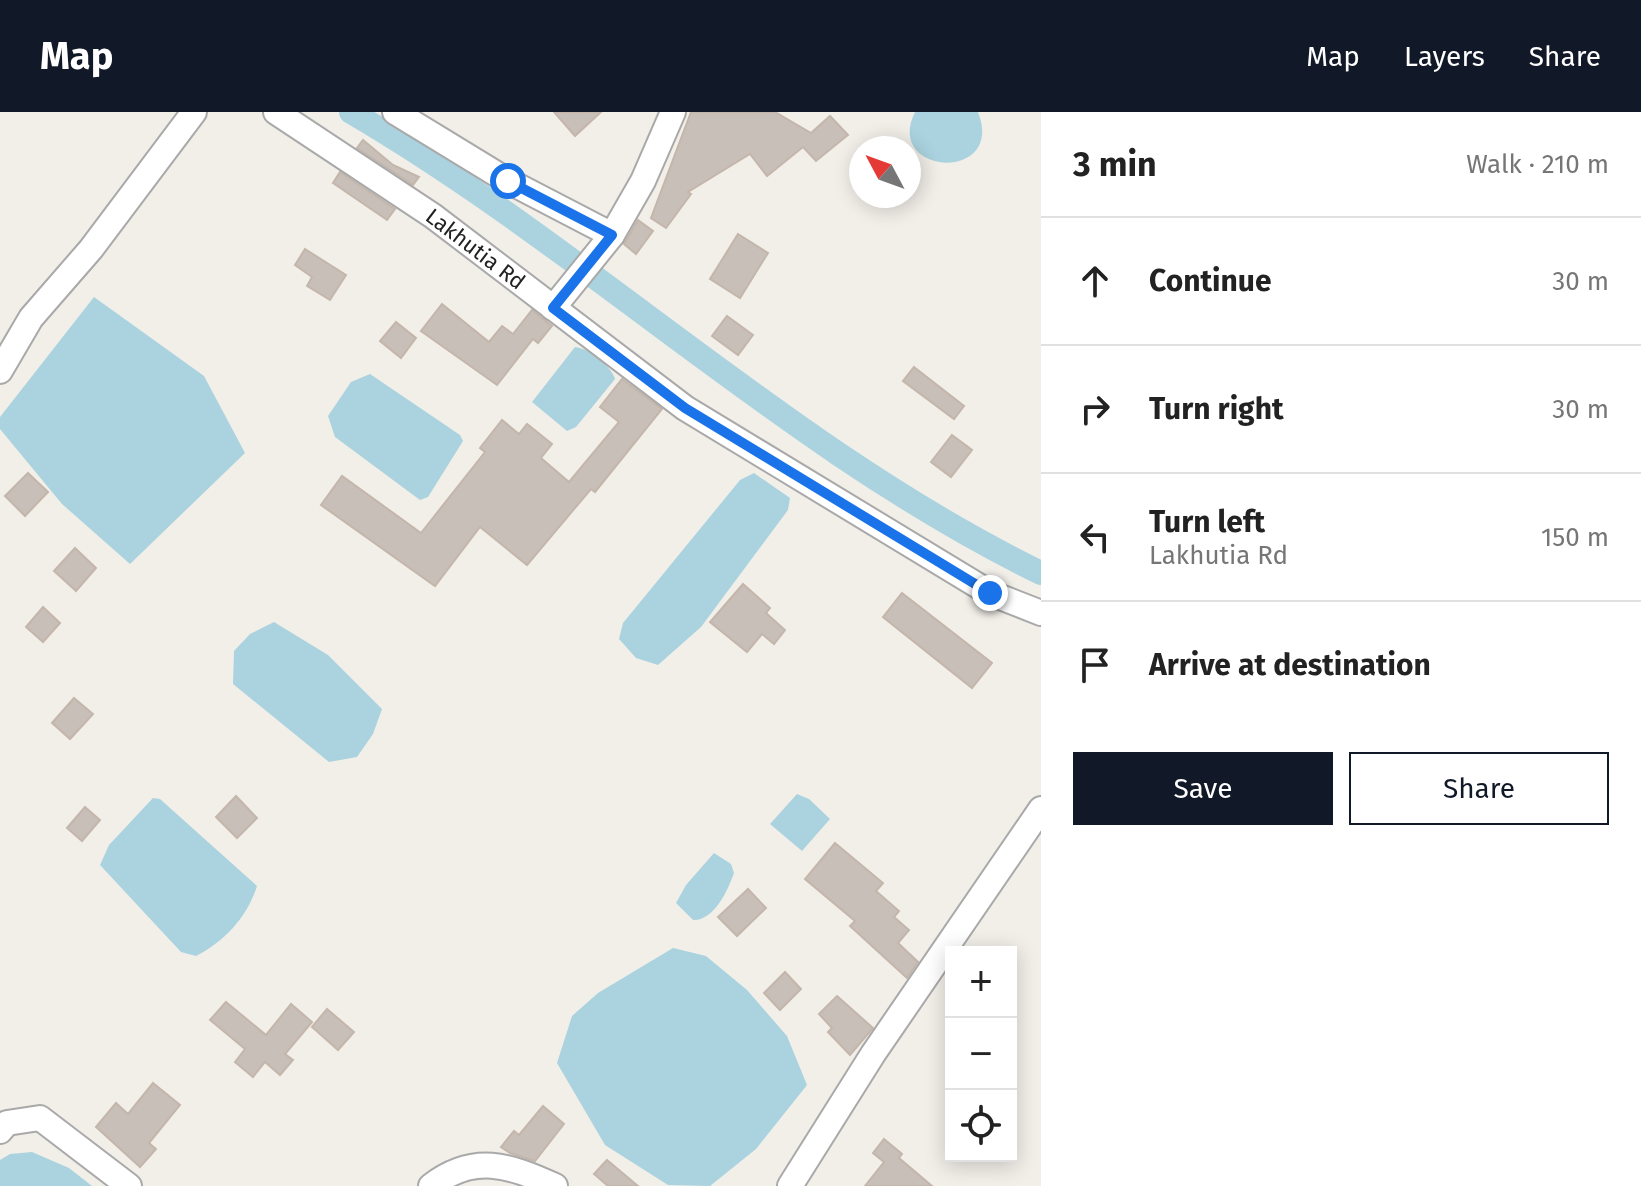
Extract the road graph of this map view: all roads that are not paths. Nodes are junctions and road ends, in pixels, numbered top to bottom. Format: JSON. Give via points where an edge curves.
{"nodes":[{"id":1,"x":194,"y":112,"type":"edge"},
{"id":2,"x":276,"y":112,"type":"edge"},
{"id":3,"x":395,"y":112,"type":"edge"},
{"id":4,"x":673,"y":112,"type":"edge"},
{"id":5,"x":606,"y":244,"type":"junction"},
{"id":6,"x":553,"y":308,"type":"junction"},
{"id":7,"x":0,"y":371,"type":"edge"},
{"id":8,"x":1041,"y":613,"type":"edge"},
{"id":9,"x":1041,"y":809,"type":"edge"},
{"id":10,"x":0,"y":1131,"type":"edge"},
{"id":11,"x":129,"y":1186,"type":"edge"},
{"id":12,"x":431,"y":1186,"type":"edge"},
{"id":13,"x":555,"y":1186,"type":"edge"},
{"id":14,"x":790,"y":1186,"type":"edge"}],
"edges":[{"from":1,"to":7,"type":"street","via":[[91,249],[31,318]]},
{"from":2,"to":6,"type":"street","name":"Lakhutia Rd","via":[[433,216]]},
{"from":3,"to":5,"type":"street"},
{"from":4,"to":5,"type":"street","via":[[643,181]]},
{"from":5,"to":6,"type":"street"},
{"from":6,"to":8,"type":"street","name":"Lakhutia Rd","via":[[685,408],[990,593]]},
{"from":9,"to":14,"type":"street","via":[[873,1054]]},
{"from":10,"to":11,"type":"street","via":[[7,1123],[40,1118]]},
{"from":12,"to":13,"type":"street","via":[[473,1163],[506,1168]]}]}
